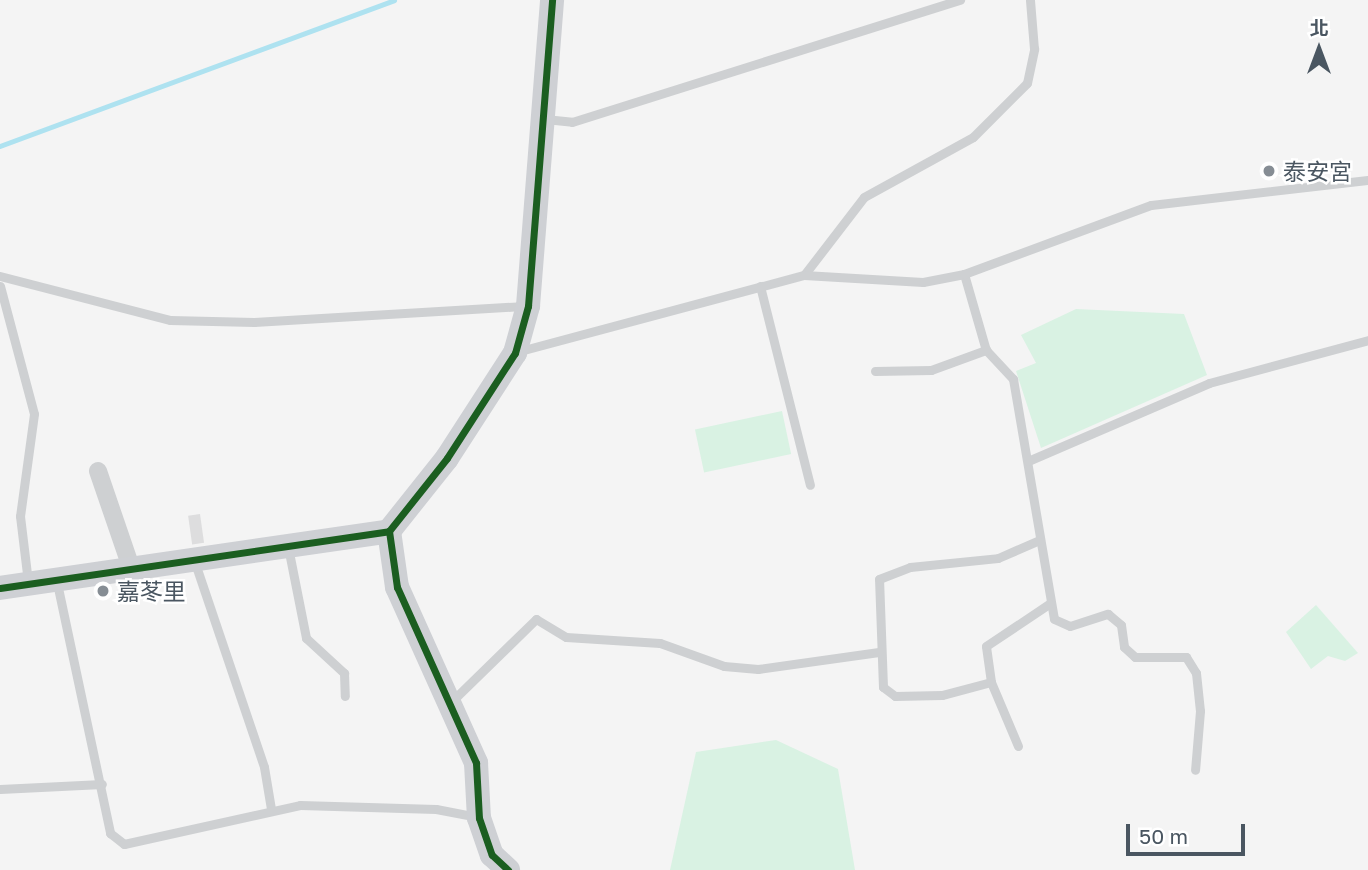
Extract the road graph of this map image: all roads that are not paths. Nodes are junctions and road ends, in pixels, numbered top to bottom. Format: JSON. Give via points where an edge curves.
{"nodes":[{"id":1,"x":552,"y":0,"type":"edge"},
{"id":2,"x":960,"y":0,"type":"edge"},
{"id":3,"x":1030,"y":0,"type":"edge"},
{"id":4,"x":540,"y":118,"type":"junction"},
{"id":5,"x":1368,"y":180,"type":"edge"},
{"id":6,"x":964,"y":274,"type":"junction"},
{"id":7,"x":804,"y":275,"type":"junction"},
{"id":8,"x":0,"y":276,"type":"edge"},
{"id":9,"x":0,"y":286,"type":"edge"},
{"id":10,"x":760,"y":286,"type":"junction"},
{"id":11,"x":528,"y":306,"type":"junction"},
{"id":12,"x":1368,"y":340,"type":"edge"},
{"id":13,"x":986,"y":350,"type":"junction"},
{"id":14,"x":514,"y":353,"type":"junction"},
{"id":15,"x":875,"y":372,"type":"dead end"},
{"id":16,"x":1028,"y":461,"type":"junction"},
{"id":17,"x":97,"y":471,"type":"dead end"},
{"id":18,"x":810,"y":485,"type":"dead end"},
{"id":19,"x":389,"y":531,"type":"junction"},
{"id":20,"x":1037,"y":541,"type":"junction"},
{"id":21,"x":288,"y":545,"type":"junction"},
{"id":22,"x":195,"y":563,"type":"junction"},
{"id":23,"x":133,"y":572,"type":"junction"},
{"id":24,"x":57,"y":583,"type":"junction"},
{"id":25,"x":29,"y":586,"type":"junction"},
{"id":26,"x":0,"y":588,"type":"edge"},
{"id":27,"x":1049,"y":604,"type":"junction"},
{"id":28,"x":879,"y":652,"type":"junction"},
{"id":29,"x":991,"y":682,"type":"junction"},
{"id":30,"x":345,"y":696,"type":"dead end"},
{"id":31,"x":449,"y":705,"type":"junction"},
{"id":32,"x":1018,"y":746,"type":"dead end"},
{"id":33,"x":1195,"y":769,"type":"dead end"},
{"id":34,"x":102,"y":784,"type":"junction"},
{"id":35,"x":0,"y":789,"type":"edge"},
{"id":36,"x":271,"y":808,"type":"junction"},
{"id":37,"x":479,"y":818,"type":"junction"},
{"id":38,"x":496,"y":865,"type":"edge"}],
"edges":[{"from":1,"to":4,"type":"street"},
{"from":2,"to":4,"type":"lane","via":[[572,122]]},
{"from":3,"to":7,"type":"lane","via":[[1034,50],[1027,83],[973,137],[864,197]]},
{"from":4,"to":11,"type":"street"},
{"from":5,"to":6,"type":"lane","via":[[1151,205]]},
{"from":6,"to":7,"type":"lane","via":[[923,282]]},
{"from":6,"to":13,"type":"lane"},
{"from":7,"to":10,"type":"lane"},
{"from":8,"to":11,"type":"lane","via":[[170,320],[254,322]]},
{"from":9,"to":25,"type":"lane","via":[[34,414],[20,516]]},
{"from":10,"to":14,"type":"lane"},
{"from":10,"to":18,"type":"lane"},
{"from":11,"to":14,"type":"street"},
{"from":12,"to":16,"type":"lane","via":[[1209,383]]},
{"from":13,"to":15,"type":"lane","via":[[931,370]]},
{"from":13,"to":16,"type":"lane","via":[[1013,379]]},
{"from":14,"to":19,"type":"street","via":[[447,458]]},
{"from":16,"to":20,"type":"lane"},
{"from":17,"to":23,"type":"street"},
{"from":19,"to":21,"type":"street"},
{"from":19,"to":31,"type":"street","via":[[397,587]]},
{"from":20,"to":27,"type":"lane"},
{"from":20,"to":28,"type":"lane","via":[[998,558],[910,567],[879,579]]},
{"from":21,"to":22,"type":"street"},
{"from":21,"to":30,"type":"lane","via":[[306,638],[344,673]]},
{"from":22,"to":23,"type":"street"},
{"from":22,"to":36,"type":"lane","via":[[264,767]]},
{"from":23,"to":24,"type":"street"},
{"from":24,"to":25,"type":"street"},
{"from":24,"to":34,"type":"lane"},
{"from":25,"to":26,"type":"street"},
{"from":27,"to":29,"type":"lane","via":[[986,646]]},
{"from":27,"to":33,"type":"lane","via":[[1054,620],[1070,626],[1108,614],[1121,625],[1124,647],[1135,657],[1186,657],[1196,673],[1200,711]]},
{"from":28,"to":29,"type":"lane","via":[[883,687],[895,696],[942,695]]},
{"from":28,"to":31,"type":"lane","via":[[758,669],[724,666],[660,643],[566,637],[536,619]]},
{"from":29,"to":32,"type":"lane"},
{"from":31,"to":37,"type":"street","via":[[476,763]]},
{"from":34,"to":35,"type":"lane"},
{"from":34,"to":36,"type":"lane","via":[[110,833],[124,844]]},
{"from":36,"to":37,"type":"lane","via":[[436,809]]},
{"from":37,"to":38,"type":"street"}]}
